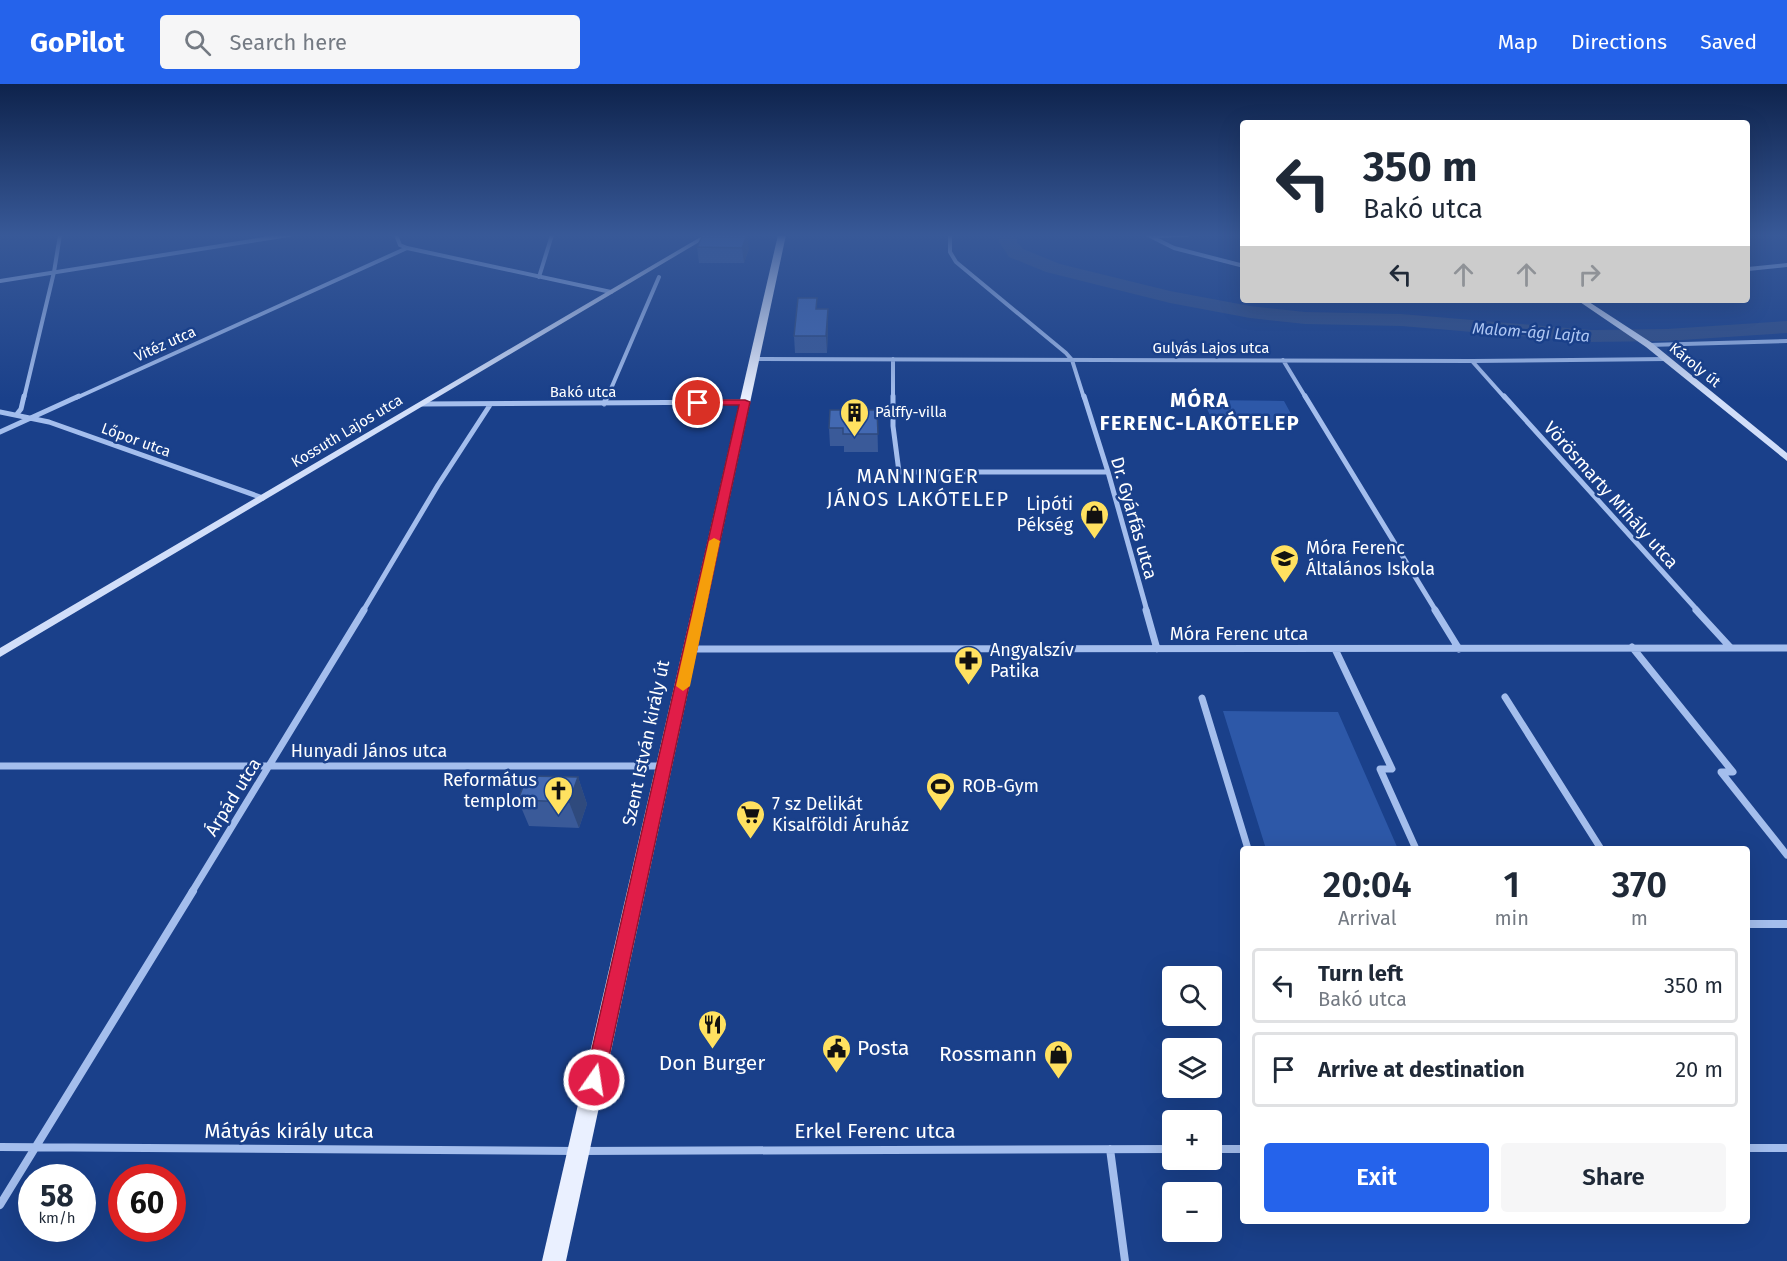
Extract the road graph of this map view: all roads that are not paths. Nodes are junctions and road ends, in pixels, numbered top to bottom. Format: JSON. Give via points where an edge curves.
{"nodes":[{"id":1,"x":50,"y":290,"type":"edge"},
{"id":2,"x":316,"y":290,"type":"edge"},
{"id":3,"x":601,"y":290,"type":"edge"},
{"id":4,"x":615,"y":290,"type":"edge"},
{"id":5,"x":653,"y":290,"type":"edge"},
{"id":6,"x":770,"y":290,"type":"edge"},
{"id":7,"x":990,"y":290,"type":"edge"},
{"id":8,"x":611,"y":292,"type":"junction"},
{"id":9,"x":1586,"y":303,"type":"edge"},
{"id":10,"x":1787,"y":341,"type":"edge"},
{"id":11,"x":1646,"y":342,"type":"junction"},
{"id":12,"x":756,"y":359,"type":"junction"},
{"id":13,"x":894,"y":359,"type":"junction"},
{"id":14,"x":1667,"y":359,"type":"junction"},
{"id":15,"x":1072,"y":360,"type":"junction"},
{"id":16,"x":1283,"y":360,"type":"junction"},
{"id":17,"x":1472,"y":361,"type":"junction"},
{"id":18,"x":745,"y":402,"type":"junction"},
{"id":19,"x":422,"y":404,"type":"junction"},
{"id":20,"x":604,"y":404,"type":"junction"},
{"id":21,"x":490,"y":405,"type":"junction"},
{"id":22,"x":0,"y":412,"type":"edge"},
{"id":23,"x":17,"y":414,"type":"junction"},
{"id":24,"x":32,"y":417,"type":"junction"},
{"id":25,"x":0,"y":432,"type":"edge"},
{"id":26,"x":1787,"y":458,"type":"edge"},
{"id":27,"x":1108,"y":472,"type":"junction"},
{"id":28,"x":263,"y":498,"type":"junction"},
{"id":29,"x":1632,"y":647,"type":"junction"},
{"id":30,"x":1730,"y":647,"type":"junction"},
{"id":31,"x":1787,"y":648,"type":"edge"},
{"id":32,"x":691,"y":649,"type":"junction"},
{"id":33,"x":1157,"y":649,"type":"junction"},
{"id":34,"x":1335,"y":649,"type":"junction"},
{"id":35,"x":1459,"y":649,"type":"junction"},
{"id":36,"x":0,"y":653,"type":"edge"},
{"id":37,"x":1505,"y":697,"type":"dead end"},
{"id":38,"x":1202,"y":698,"type":"dead end"},
{"id":39,"x":0,"y":766,"type":"edge"},
{"id":40,"x":270,"y":766,"type":"junction"},
{"id":41,"x":665,"y":766,"type":"junction"},
{"id":42,"x":1247,"y":846,"type":"edge"},
{"id":43,"x":1415,"y":846,"type":"edge"},
{"id":44,"x":1599,"y":846,"type":"edge"},
{"id":45,"x":1787,"y":855,"type":"edge"},
{"id":46,"x":1750,"y":924,"type":"edge"},
{"id":47,"x":1787,"y":924,"type":"edge"},
{"id":48,"x":0,"y":1147,"type":"edge"},
{"id":49,"x":35,"y":1148,"type":"junction"},
{"id":50,"x":1750,"y":1148,"type":"edge"},
{"id":51,"x":1787,"y":1148,"type":"edge"},
{"id":52,"x":1110,"y":1149,"type":"junction"},
{"id":53,"x":1162,"y":1149,"type":"edge"},
{"id":54,"x":1222,"y":1149,"type":"edge"},
{"id":55,"x":1240,"y":1149,"type":"edge"},
{"id":56,"x":578,"y":1151,"type":"junction"},
{"id":57,"x":0,"y":1205,"type":"edge"},
{"id":58,"x":554,"y":1261,"type":"edge"},
{"id":59,"x":1125,"y":1261,"type":"edge"}],
"edges":[{"from":1,"to":23,"type":"street"},
{"from":2,"to":24,"type":"street","name":"Vitéz utca"},
{"from":3,"to":8,"type":"street"},
{"from":4,"to":8,"type":"main road","name":"Kossuth Lajos utca"},
{"from":5,"to":20,"type":"street"},
{"from":6,"to":12,"type":"main road","name":"Szent István király út"},
{"from":7,"to":15,"type":"street"},
{"from":8,"to":19,"type":"main road","name":"Kossuth Lajos utca"},
{"from":9,"to":11,"type":"main road","name":"Károly út"},
{"from":10,"to":11,"type":"street"},
{"from":11,"to":14,"type":"main road","name":"Károly út"},
{"from":12,"to":13,"type":"street","name":"Gulyás Lajos utca"},
{"from":12,"to":18,"type":"main road","name":"Szent István király út"},
{"from":13,"to":15,"type":"street","name":"Gulyás Lajos utca"},
{"from":13,"to":27,"type":"street","via":[[893,426],[899,472]]},
{"from":14,"to":17,"type":"street","name":"Gulyás Lajos utca"},
{"from":14,"to":26,"type":"main road","name":"Károly út"},
{"from":15,"to":16,"type":"street","name":"Gulyás Lajos utca"},
{"from":15,"to":27,"type":"street","name":"Dr. Gyárfás utca"},
{"from":16,"to":17,"type":"street","name":"Gulyás Lajos utca"},
{"from":16,"to":35,"type":"street"},
{"from":17,"to":30,"type":"street","name":"Vörösmarty Mihály utca"},
{"from":18,"to":20,"type":"street","name":"Bakó utca"},
{"from":18,"to":32,"type":"main road","name":"Szent István király út"},
{"from":19,"to":21,"type":"street","name":"Bakó utca"},
{"from":19,"to":28,"type":"main road","name":"Kossuth Lajos utca"},
{"from":20,"to":21,"type":"street","name":"Bakó utca"},
{"from":21,"to":40,"type":"street","name":"Árpád utca"},
{"from":22,"to":23,"type":"street","name":"Lőpor utca"},
{"from":23,"to":24,"type":"street","name":"Lőpor utca"},
{"from":24,"to":25,"type":"street","name":"Vitéz utca"},
{"from":24,"to":28,"type":"street","name":"Lőpor utca"},
{"from":27,"to":33,"type":"street","name":"Dr. Gyárfás utca"},
{"from":28,"to":36,"type":"main road","name":"Kossuth Lajos utca"},
{"from":29,"to":30,"type":"street","name":"Móra Ferenc utca"},
{"from":29,"to":35,"type":"street","name":"Móra Ferenc utca"},
{"from":29,"to":45,"type":"street","via":[[1733,772],[1721,772]]},
{"from":30,"to":31,"type":"street","name":"Móra Ferenc utca"},
{"from":32,"to":33,"type":"street","name":"Móra Ferenc utca"},
{"from":32,"to":41,"type":"main road","name":"Szent István király út"},
{"from":33,"to":34,"type":"street","name":"Móra Ferenc utca"},
{"from":34,"to":35,"type":"street","name":"Móra Ferenc utca"},
{"from":34,"to":43,"type":"street","via":[[1392,769],[1380,769]]},
{"from":37,"to":44,"type":"street"},
{"from":38,"to":42,"type":"street"},
{"from":39,"to":40,"type":"street","name":"Hunyadi János utca"},
{"from":40,"to":41,"type":"street","name":"Hunyadi János utca"},
{"from":40,"to":49,"type":"street","name":"Árpád utca"},
{"from":41,"to":56,"type":"main road","name":"Szent István király út"},
{"from":46,"to":47,"type":"street"},
{"from":48,"to":49,"type":"street","name":"Mátyás király utca"},
{"from":49,"to":56,"type":"street","name":"Mátyás király utca"},
{"from":49,"to":57,"type":"street","name":"Árpád utca"},
{"from":50,"to":51,"type":"street"},
{"from":52,"to":53,"type":"street","name":"Erkel Ferenc utca"},
{"from":52,"to":56,"type":"street","name":"Erkel Ferenc utca"},
{"from":52,"to":59,"type":"street"},
{"from":54,"to":55,"type":"street"},
{"from":56,"to":58,"type":"main road","name":"Szent István király út"}]}
